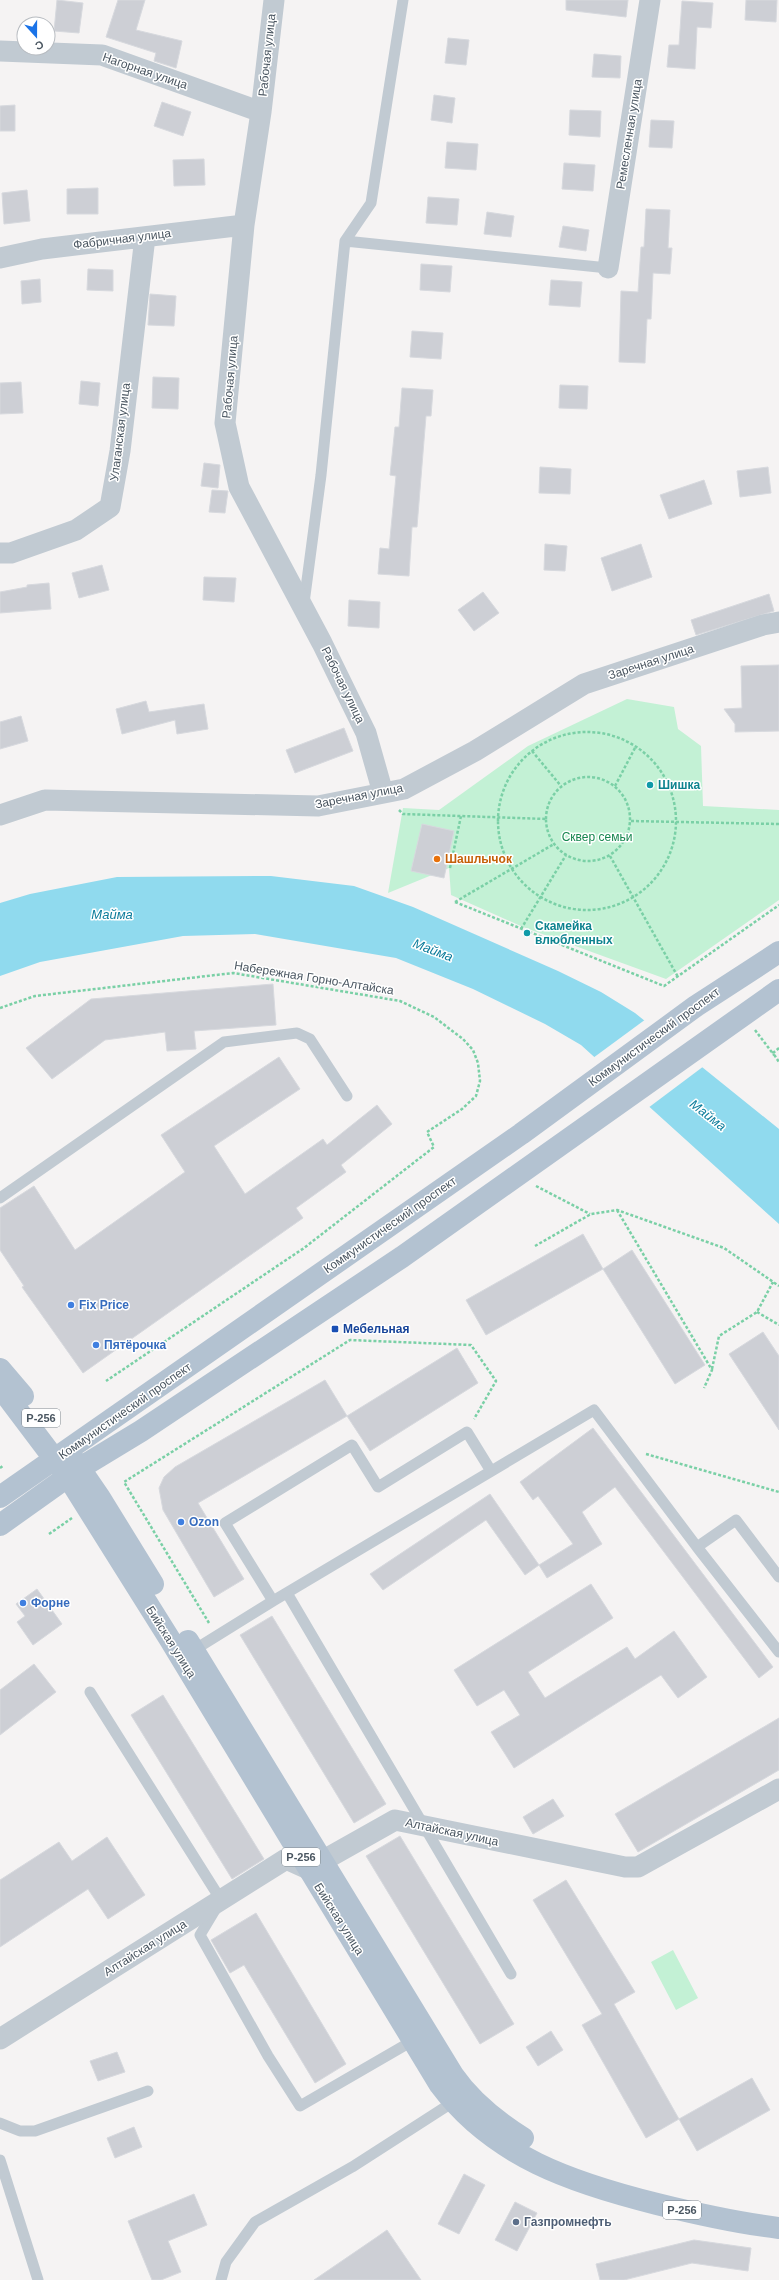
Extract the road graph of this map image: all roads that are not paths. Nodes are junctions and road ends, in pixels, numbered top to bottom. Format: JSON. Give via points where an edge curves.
{"nodes":[{"id":1,"x":274,"y":0,"type":"edge"},
{"id":2,"x":403,"y":0,"type":"edge"},
{"id":3,"x":650,"y":0,"type":"edge"},
{"id":4,"x":0,"y":51,"type":"edge"},
{"id":5,"x":261,"y":112,"type":"junction"},
{"id":6,"x":244,"y":225,"type":"junction"},
{"id":7,"x":145,"y":237,"type":"junction"},
{"id":8,"x":345,"y":241,"type":"junction"},
{"id":9,"x":0,"y":258,"type":"edge"},
{"id":10,"x":608,"y":268,"type":"joint"},
{"id":11,"x":0,"y":553,"type":"edge"},
{"id":12,"x":303,"y":608,"type":"junction"},
{"id":13,"x":779,"y":622,"type":"edge"},
{"id":14,"x":383,"y":793,"type":"junction"},
{"id":15,"x":0,"y":815,"type":"edge"},
{"id":16,"x":779,"y":952,"type":"edge"},
{"id":17,"x":779,"y":990,"type":"edge"},
{"id":18,"x":347,"y":1096,"type":"dead end"},
{"id":19,"x":0,"y":1198,"type":"edge"},
{"id":20,"x":0,"y":1369,"type":"edge"},
{"id":21,"x":0,"y":1387,"type":"edge"},
{"id":22,"x":60,"y":1455,"type":"junction"},
{"id":23,"x":491,"y":1471,"type":"junction"},
{"id":24,"x":74,"y":1472,"type":"junction"},
{"id":25,"x":0,"y":1497,"type":"edge"},
{"id":26,"x":0,"y":1525,"type":"edge"},
{"id":27,"x":697,"y":1547,"type":"junction"},
{"id":28,"x":779,"y":1577,"type":"edge"},
{"id":29,"x":287,"y":1593,"type":"junction"},
{"id":30,"x":273,"y":1601,"type":"junction"},
{"id":31,"x":194,"y":1650,"type":"junction"},
{"id":32,"x":779,"y":1652,"type":"edge"},
{"id":33,"x":90,"y":1692,"type":"dead end"},
{"id":34,"x":779,"y":1789,"type":"edge"},
{"id":35,"x":424,"y":1826,"type":"junction"},
{"id":36,"x":316,"y":1865,"type":"junction"},
{"id":37,"x":221,"y":1900,"type":"junction"},
{"id":38,"x":511,"y":1974,"type":"dead end"},
{"id":39,"x":0,"y":2039,"type":"edge"},
{"id":40,"x":414,"y":2040,"type":"junction"},
{"id":41,"x":148,"y":2091,"type":"dead end"},
{"id":42,"x":454,"y":2102,"type":"junction"},
{"id":43,"x":0,"y":2123,"type":"edge"},
{"id":44,"x":0,"y":2160,"type":"edge"},
{"id":45,"x":587,"y":2185,"type":"junction"},
{"id":46,"x":779,"y":2228,"type":"edge"},
{"id":47,"x":38,"y":2280,"type":"edge"},
{"id":48,"x":221,"y":2280,"type":"edge"}],
"edges":[{"from":1,"to":5,"type":"street","name":"Рабочая улица"},
{"from":2,"to":8,"type":"lane","via":[[370,203]]},
{"from":3,"to":10,"type":"street","name":"Ремесленная улица"},
{"from":4,"to":5,"type":"street","name":"Нагорная улица","via":[[102,55]]},
{"from":5,"to":6,"type":"street","name":"Рабочая улица"},
{"from":6,"to":7,"type":"street","name":"Фабричная улица"},
{"from":6,"to":12,"type":"street","name":"Рабочая улица","via":[[225,423],[239,488]]},
{"from":7,"to":9,"type":"street","name":"Фабричная улица","via":[[42,249]]},
{"from":7,"to":11,"type":"street","name":"Улаганская улица","via":[[120,451],[110,507],[76,530],[11,553]]},
{"from":8,"to":10,"type":"lane"},
{"from":8,"to":12,"type":"lane"},
{"from":12,"to":14,"type":"street","name":"Рабочая улица","via":[[366,733]]},
{"from":13,"to":14,"type":"street","name":"Заречная улица","via":[[584,684],[468,754],[404,789]]},
{"from":14,"to":15,"type":"street","name":"Заречная улица","via":[[318,806],[45,800]]},
{"from":16,"to":22,"type":"main road","name":"Коммунистический проспект","via":[[696,1006],[521,1134]]},
{"from":17,"to":24,"type":"main road","name":"Коммунистический проспект","via":[[322,1312]]},
{"from":18,"to":19,"type":"lane","via":[[305,1035],[297,1033],[224,1042]]},
{"from":20,"to":22,"type":"main road","number":"Р-256"},
{"from":21,"to":22,"type":"main road","number":"Р-256"},
{"from":22,"to":24,"type":"main road","number":"Р-256"},
{"from":22,"to":25,"type":"main road","name":"Коммунистический проспект"},
{"from":23,"to":27,"type":"lane","via":[[594,1410]]},
{"from":23,"to":29,"type":"lane"},
{"from":23,"to":30,"type":"lane","via":[[467,1432],[378,1487],[352,1445],[225,1523]]},
{"from":24,"to":26,"type":"main road","name":"Коммунистический проспект"},
{"from":24,"to":31,"type":"main road","name":"Бийская улица","number":"Р-256"},
{"from":24,"to":36,"type":"main road","name":"Бийская улица","number":"Р-256","via":[[169,1638]]},
{"from":27,"to":28,"type":"lane","via":[[736,1520]]},
{"from":27,"to":32,"type":"lane"},
{"from":29,"to":30,"type":"lane"},
{"from":29,"to":35,"type":"lane"},
{"from":30,"to":31,"type":"lane"},
{"from":31,"to":36,"type":"main road","name":"Бийская улица","number":"Р-256"},
{"from":33,"to":37,"type":"lane"},
{"from":34,"to":35,"type":"street","name":"Алтайская улица","via":[[638,1867],[625,1867]]},
{"from":35,"to":36,"type":"street","name":"Алтайская улица","via":[[396,1820]]},
{"from":35,"to":38,"type":"lane"},
{"from":36,"to":37,"type":"street","name":"Алтайская улица","via":[[286,1859]]},
{"from":36,"to":40,"type":"main road","name":"Бийская улица","number":"Р-256"},
{"from":36,"to":45,"type":"main road","name":"Бийская улица","number":"Р-256","via":[[465,2093],[506,2128],[554,2159]]},
{"from":37,"to":39,"type":"street","name":"Алтайская улица"},
{"from":37,"to":40,"type":"lane","via":[[200,1935],[268,2056],[300,2106]]},
{"from":40,"to":42,"type":"main road","name":"Бийская улица","number":"Р-256","via":[[440,2085]]},
{"from":41,"to":43,"type":"lane","via":[[35,2131],[20,2131]]},
{"from":42,"to":45,"type":"main road","name":"Бийская улица","number":"Р-256","via":[[474,2123],[528,2160]]},
{"from":42,"to":48,"type":"lane","via":[[352,2167],[255,2222],[226,2262]]},
{"from":44,"to":47,"type":"lane"},
{"from":45,"to":46,"type":"main road","name":"Бийская улица","number":"Р-256","via":[[688,2212]]}]}
